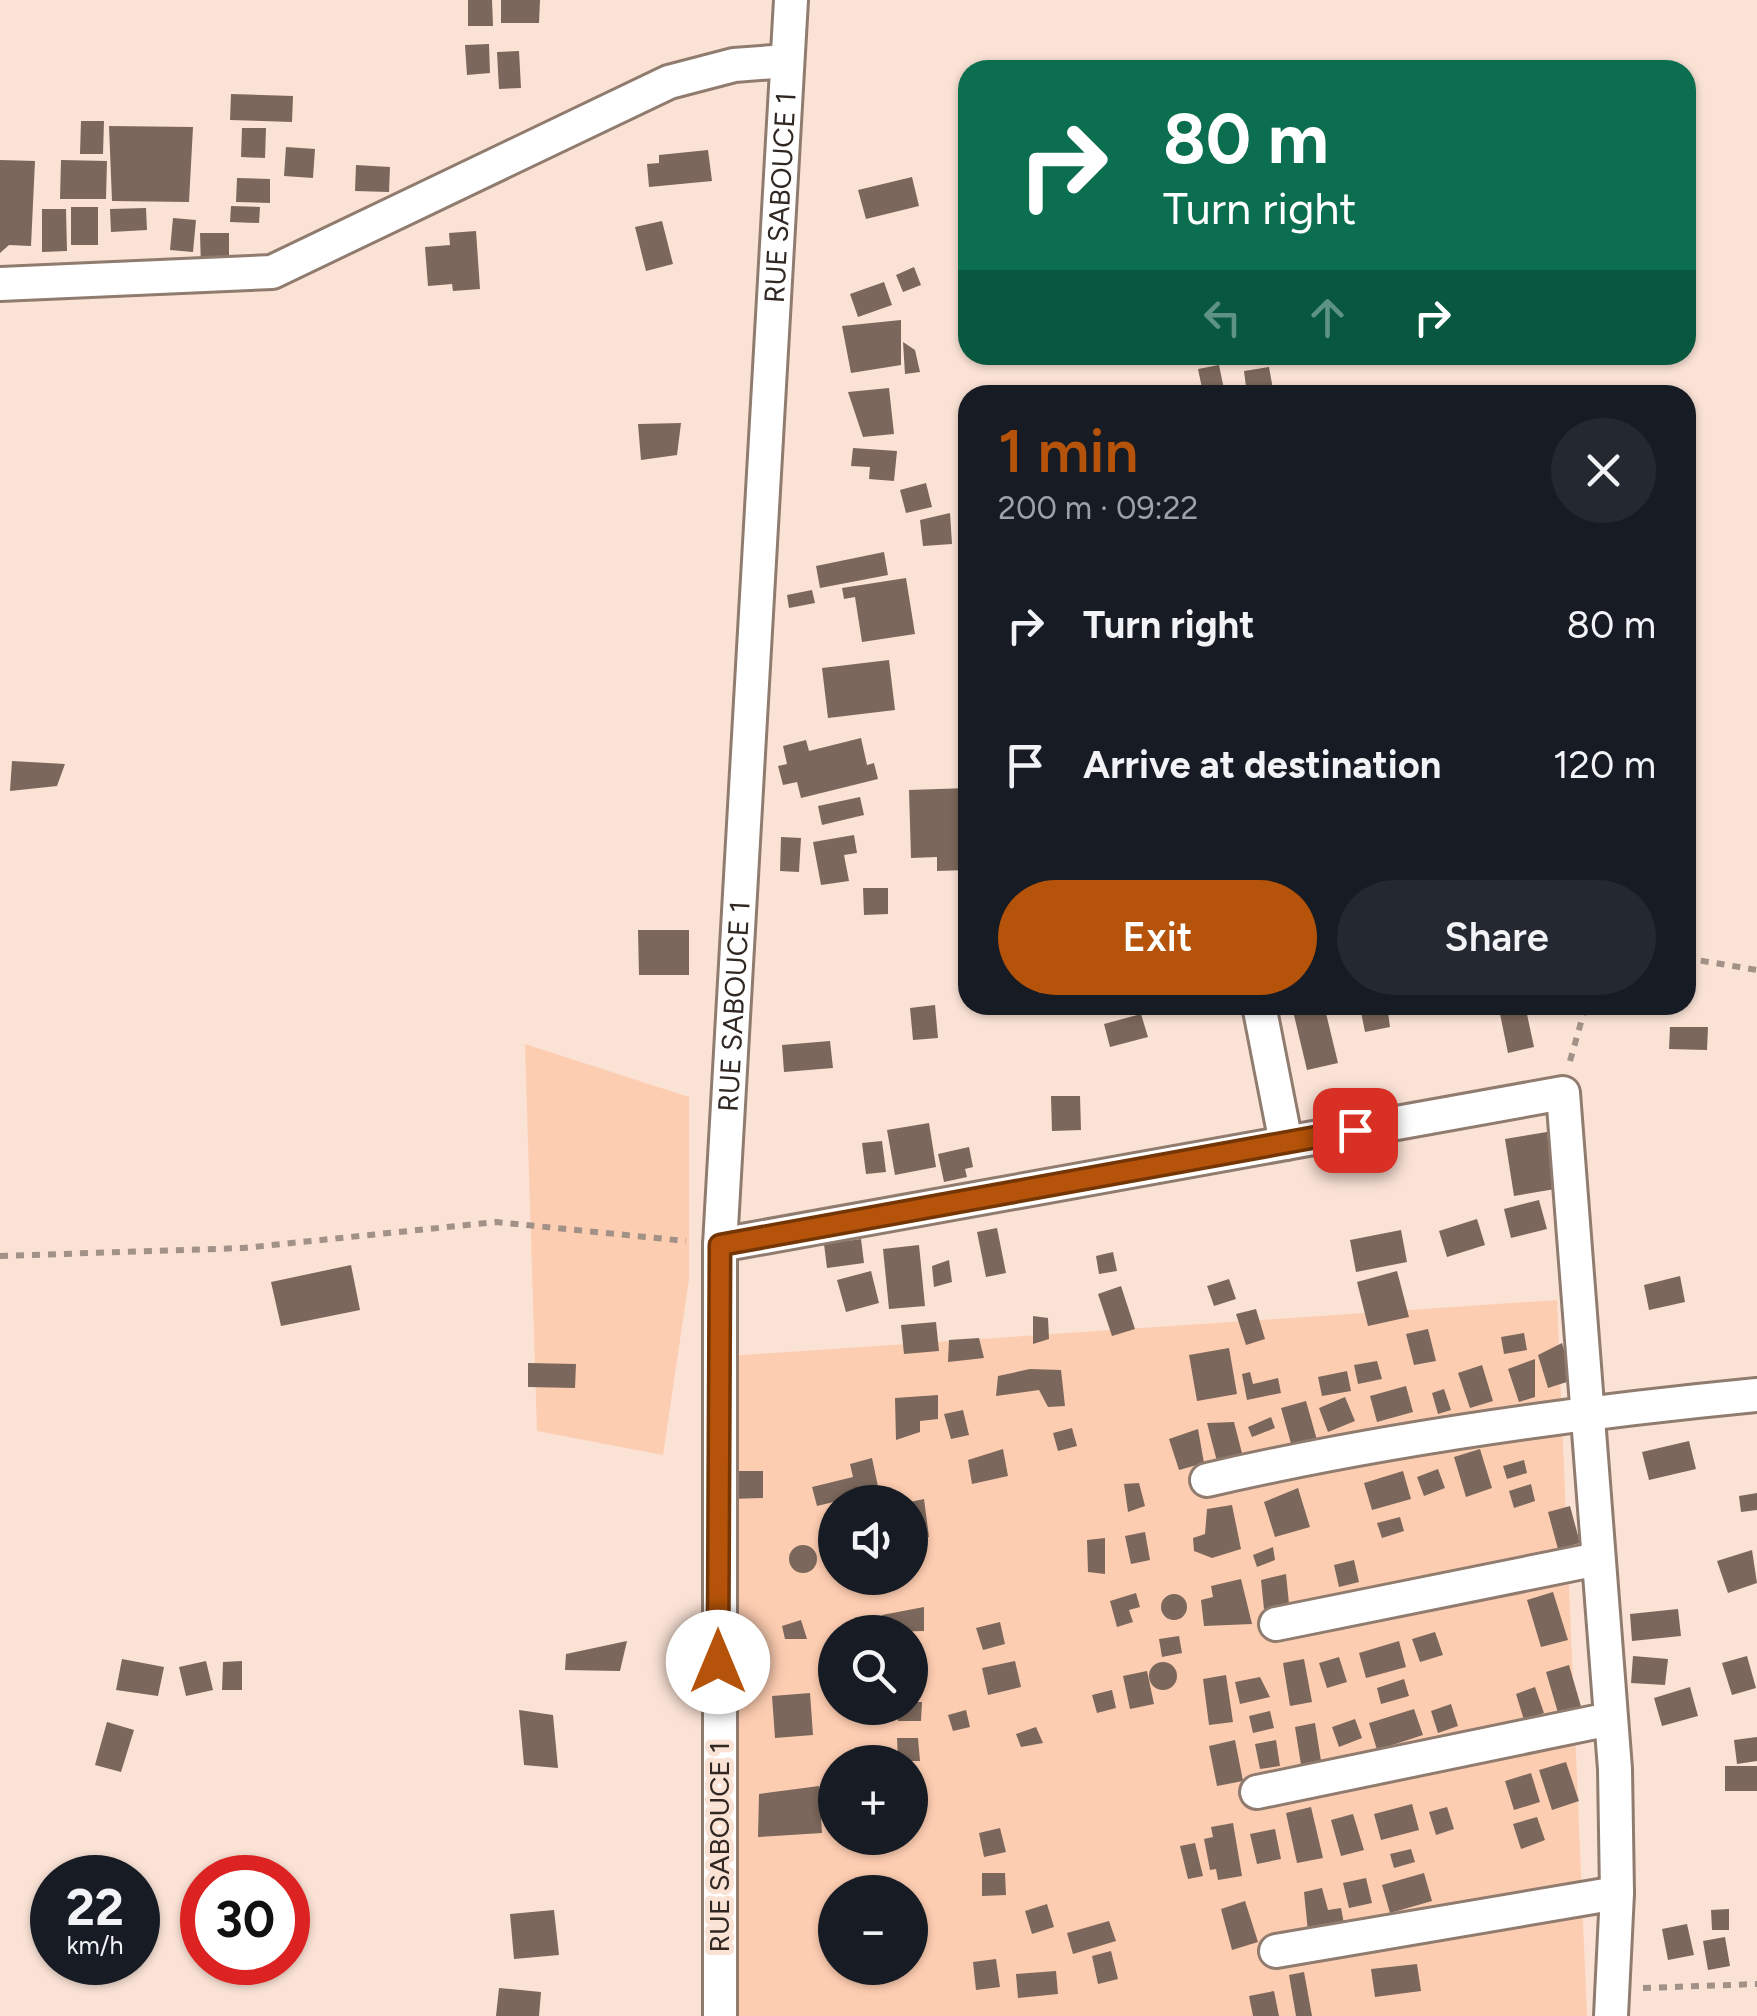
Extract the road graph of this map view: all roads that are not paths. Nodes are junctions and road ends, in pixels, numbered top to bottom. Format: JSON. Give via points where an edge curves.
{"nodes":[{"id":1,"x":791,"y":0,"type":"edge"},
{"id":2,"x":787,"y":61,"type":"junction"},
{"id":3,"x":0,"y":284,"type":"edge"},
{"id":4,"x":1262,"y":1015,"type":"edge"},
{"id":5,"x":1286,"y":1143,"type":"junction"},
{"id":6,"x":720,"y":1245,"type":"junction"},
{"id":7,"x":1757,"y":1395,"type":"edge"},
{"id":8,"x":1586,"y":1412,"type":"junction"},
{"id":9,"x":1207,"y":1480,"type":"dead end"},
{"id":10,"x":1598,"y":1559,"type":"junction"},
{"id":11,"x":1276,"y":1624,"type":"dead end"},
{"id":12,"x":1610,"y":1718,"type":"junction"},
{"id":13,"x":1256,"y":1792,"type":"dead end"},
{"id":14,"x":1617,"y":1893,"type":"junction"},
{"id":15,"x":1276,"y":1951,"type":"dead end"},
{"id":16,"x":1612,"y":2003,"type":"edge"},
{"id":17,"x":720,"y":2016,"type":"edge"}],
"edges":[{"from":1,"to":2,"type":"street","name":"RUE SABOUCE 1"},
{"from":2,"to":3,"type":"street","via":[[734,65],[668,82],[272,272]]},
{"from":2,"to":6,"type":"street","name":"RUE SABOUCE 1"},
{"from":4,"to":5,"type":"street"},
{"from":5,"to":6,"type":"street"},
{"from":5,"to":8,"type":"street","via":[[1563,1093]]},
{"from":6,"to":17,"type":"street","name":"RUE SABOUCE 1"},
{"from":7,"to":8,"type":"street"},
{"from":8,"to":9,"type":"street","via":[[1308,1456]]},
{"from":8,"to":10,"type":"street"},
{"from":10,"to":11,"type":"street"},
{"from":10,"to":12,"type":"street"},
{"from":12,"to":13,"type":"street"},
{"from":12,"to":14,"type":"street"},
{"from":14,"to":15,"type":"street"},
{"from":14,"to":16,"type":"street"}]}
